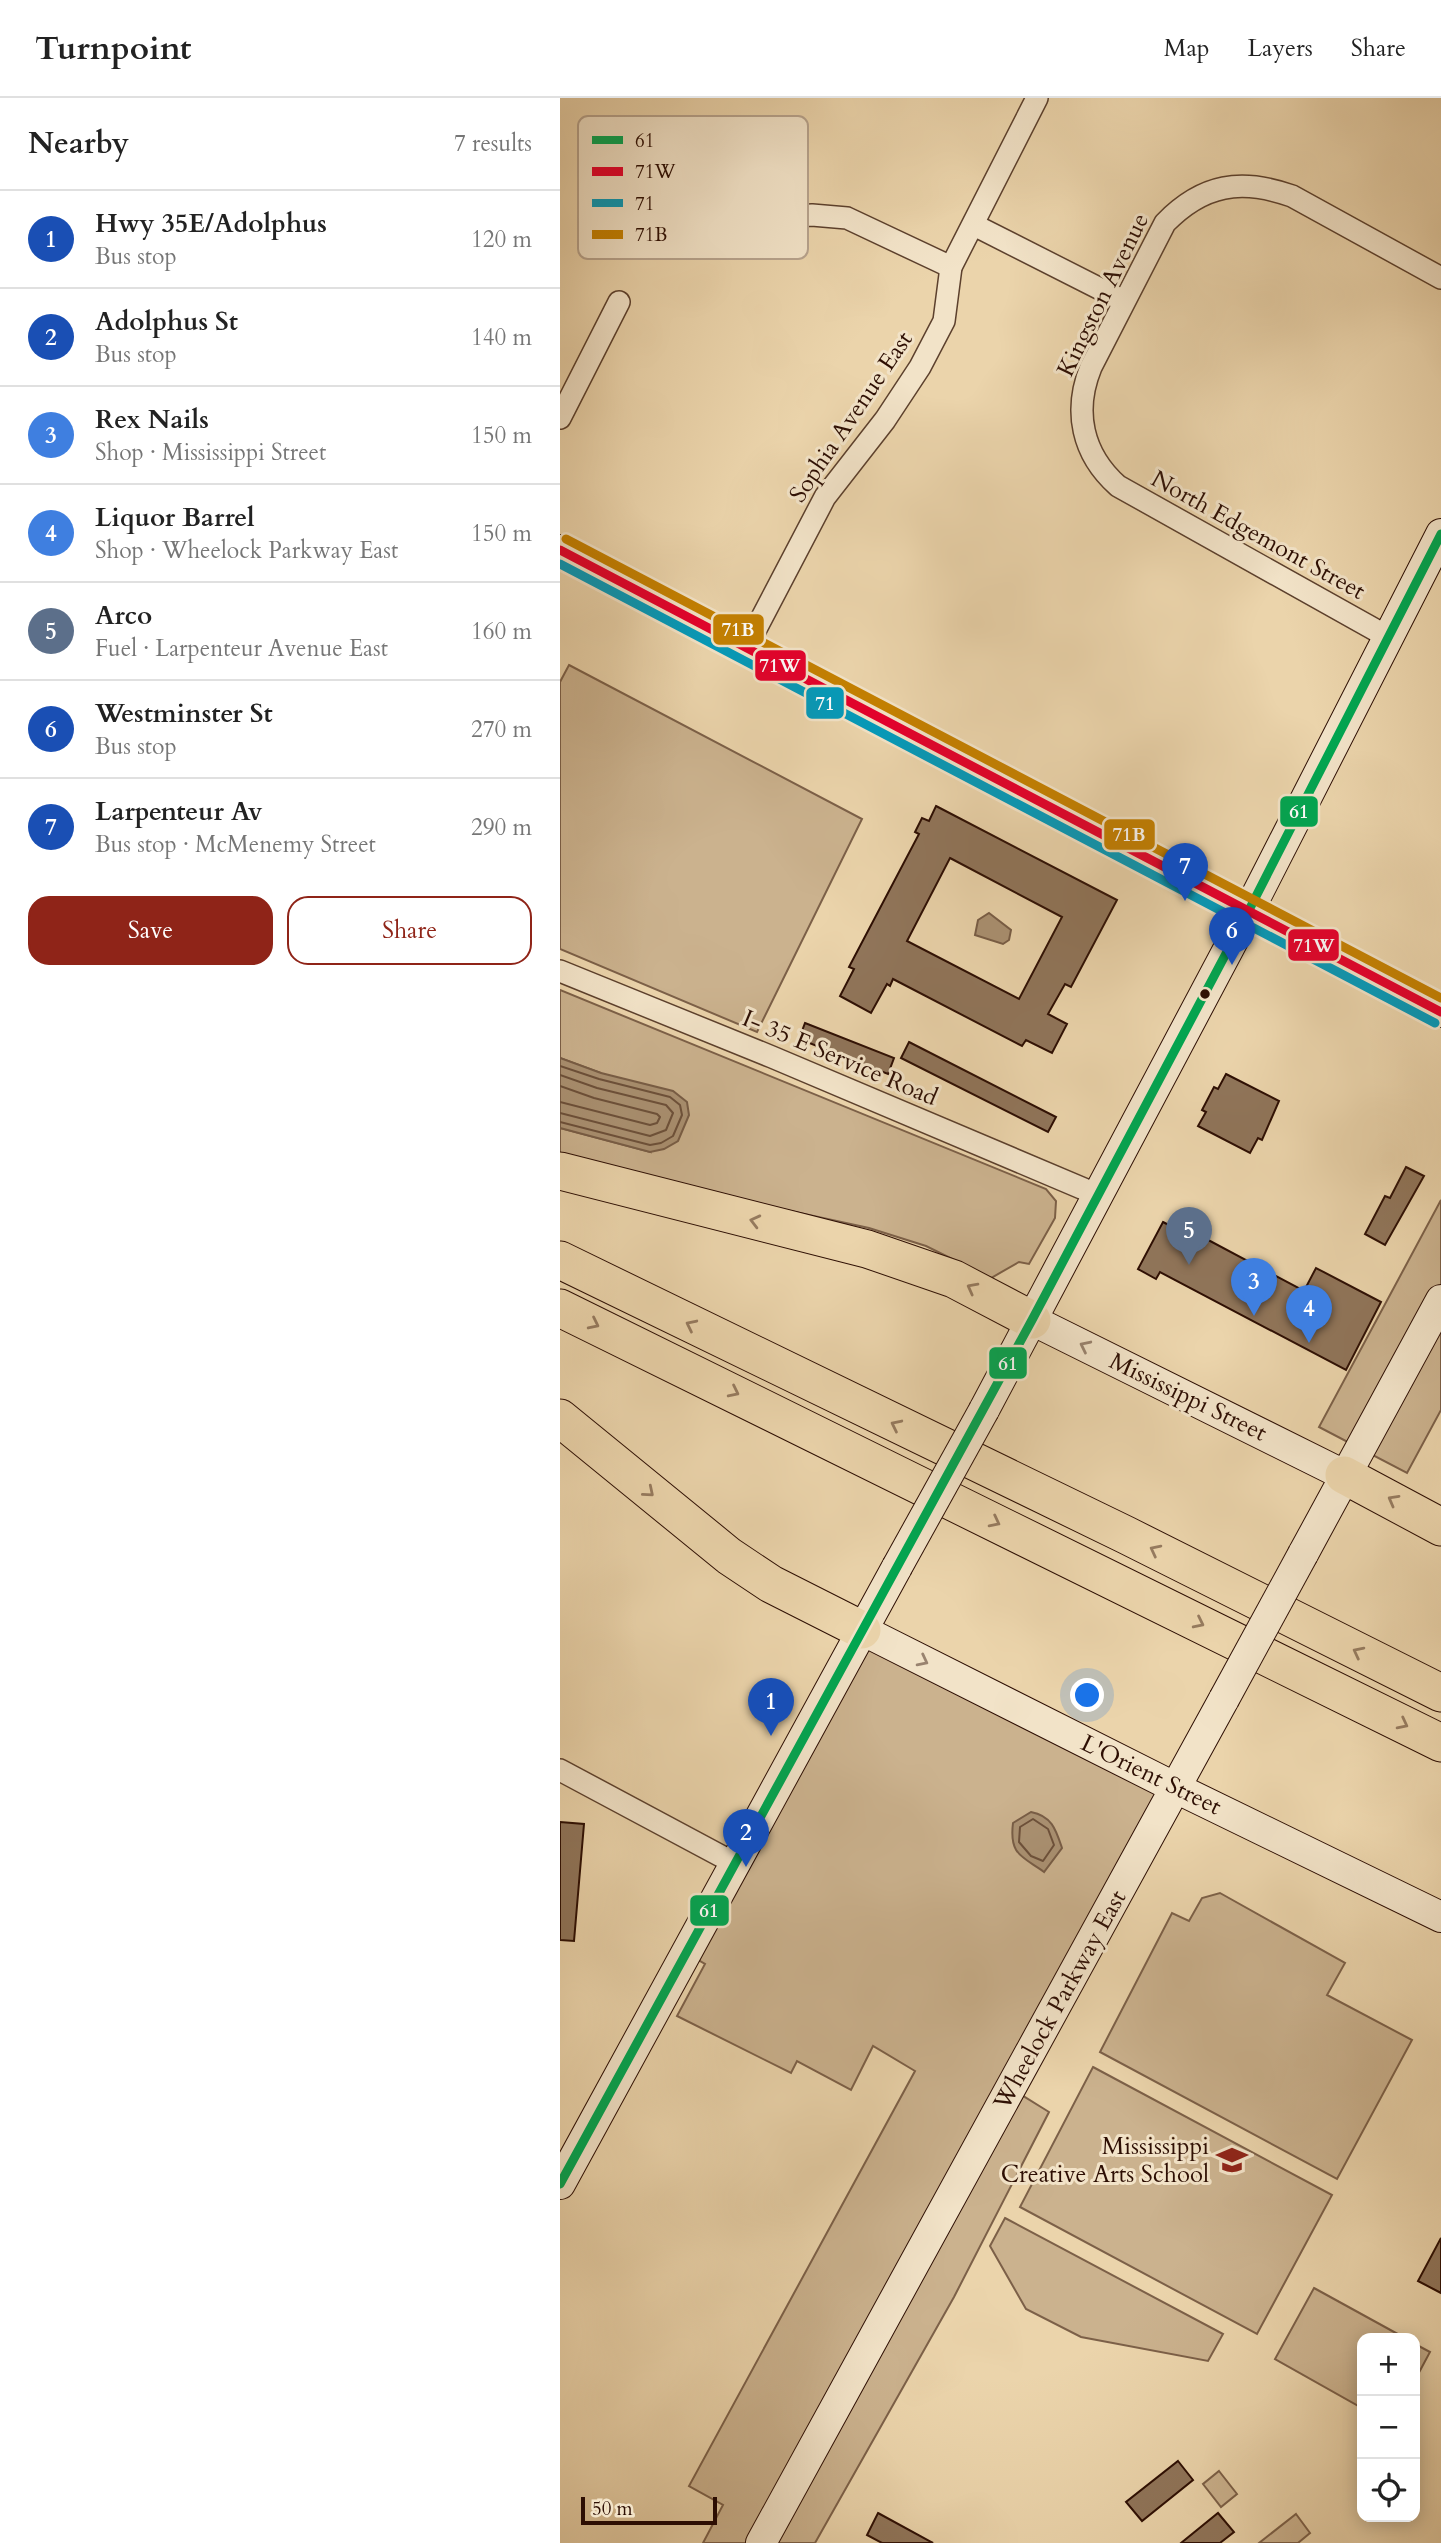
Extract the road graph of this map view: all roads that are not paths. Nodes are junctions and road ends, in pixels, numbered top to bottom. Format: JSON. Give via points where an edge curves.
{"nodes":[{"id":1,"x":1037,"y":98,"type":"edge"},
{"id":2,"x":808,"y":215,"type":"edge"},
{"id":3,"x":974,"y":225,"type":"junction"},
{"id":4,"x":951,"y":267,"type":"junction"},
{"id":5,"x":1441,"y":278,"type":"edge"},
{"id":6,"x":1124,"y":301,"type":"junction"},
{"id":7,"x":619,"y":302,"type":"dead end"},
{"id":8,"x":560,"y":418,"type":"edge"},
{"id":9,"x":1105,"y":475,"type":"joint"},
{"id":10,"x":1441,"y":534,"type":"edge"},
{"id":11,"x":560,"y":550,"type":"edge"},
{"id":12,"x":1388,"y":637,"type":"junction"},
{"id":13,"x":747,"y":646,"type":"junction"},
{"id":14,"x":1248,"y":912,"type":"junction"},
{"id":15,"x":560,"y":971,"type":"edge"},
{"id":16,"x":1441,"y":1012,"type":"edge"},
{"id":17,"x":560,"y":1171,"type":"edge"},
{"id":18,"x":1098,"y":1195,"type":"junction"},
{"id":19,"x":560,"y":1260,"type":"edge"},
{"id":20,"x":1441,"y":1300,"type":"edge"},
{"id":21,"x":560,"y":1308,"type":"edge"},
{"id":22,"x":1032,"y":1320,"type":"junction"},
{"id":23,"x":560,"y":1418,"type":"edge"},
{"id":24,"x":1344,"y":1475,"type":"junction"},
{"id":25,"x":1441,"y":1527,"type":"edge"},
{"id":26,"x":862,"y":1630,"type":"junction"},
{"id":27,"x":1441,"y":1693,"type":"edge"},
{"id":28,"x":1441,"y":1743,"type":"edge"},
{"id":29,"x":560,"y":1770,"type":"edge"},
{"id":30,"x":1176,"y":1788,"type":"junction"},
{"id":31,"x":734,"y":1863,"type":"junction"},
{"id":32,"x":1441,"y":1917,"type":"edge"},
{"id":33,"x":560,"y":2184,"type":"edge"},
{"id":34,"x":761,"y":2543,"type":"edge"}],
"edges":[{"from":1,"to":3,"type":"street","name":"Sophia Avenue East"},
{"from":2,"to":4,"type":"street","via":[[847,218]]},
{"from":3,"to":4,"type":"street","name":"Sophia Avenue East"},
{"from":3,"to":6,"type":"street"},
{"from":4,"to":13,"type":"street","name":"Sophia Avenue East","via":[[944,321],[920,367],[825,497]]},
{"from":5,"to":6,"type":"street","name":"Kingston Avenue","via":[[1292,196],[1246,185],[1214,190],[1179,209],[1165,223]]},
{"from":6,"to":9,"type":"street","name":"Kingston Avenue","via":[[1091,367],[1081,401],[1086,440]]},
{"from":7,"to":8,"type":"street"},
{"from":9,"to":12,"type":"street","name":"North Edgemont Street","via":[[1140,500]]},
{"from":10,"to":12,"type":"street"},
{"from":11,"to":13,"type":"street"},
{"from":12,"to":14,"type":"street"},
{"from":13,"to":14,"type":"street"},
{"from":14,"to":16,"type":"street"},
{"from":14,"to":18,"type":"street"},
{"from":15,"to":18,"type":"street","name":"I- 35 E Service Road"},
{"from":22,"to":17,"type":"highway","one_way":true,"via":[[954,1279],[867,1249]]},
{"from":18,"to":22,"type":"street"},
{"from":27,"to":19,"type":"highway","one_way":true},
{"from":20,"to":24,"type":"street","name":"Wheelock Parkway East"},
{"from":21,"to":28,"type":"highway","one_way":true},
{"from":24,"to":22,"type":"street","name":"Mississippi Street","one_way":true},
{"from":22,"to":26,"type":"street","bridge":true},
{"from":23,"to":26,"type":"highway","one_way":true,"via":[[729,1556],[771,1584]]},
{"from":25,"to":24,"type":"highway","one_way":true},
{"from":24,"to":30,"type":"street","name":"Wheelock Parkway East","bridge":true},
{"from":26,"to":30,"type":"street","name":"L'Orient Street","one_way":true},
{"from":26,"to":31,"type":"street"},
{"from":29,"to":31,"type":"street"},
{"from":30,"to":32,"type":"street","name":"L'Orient Street"},
{"from":30,"to":34,"type":"street","name":"Wheelock Parkway East"},
{"from":31,"to":33,"type":"street"}]}
